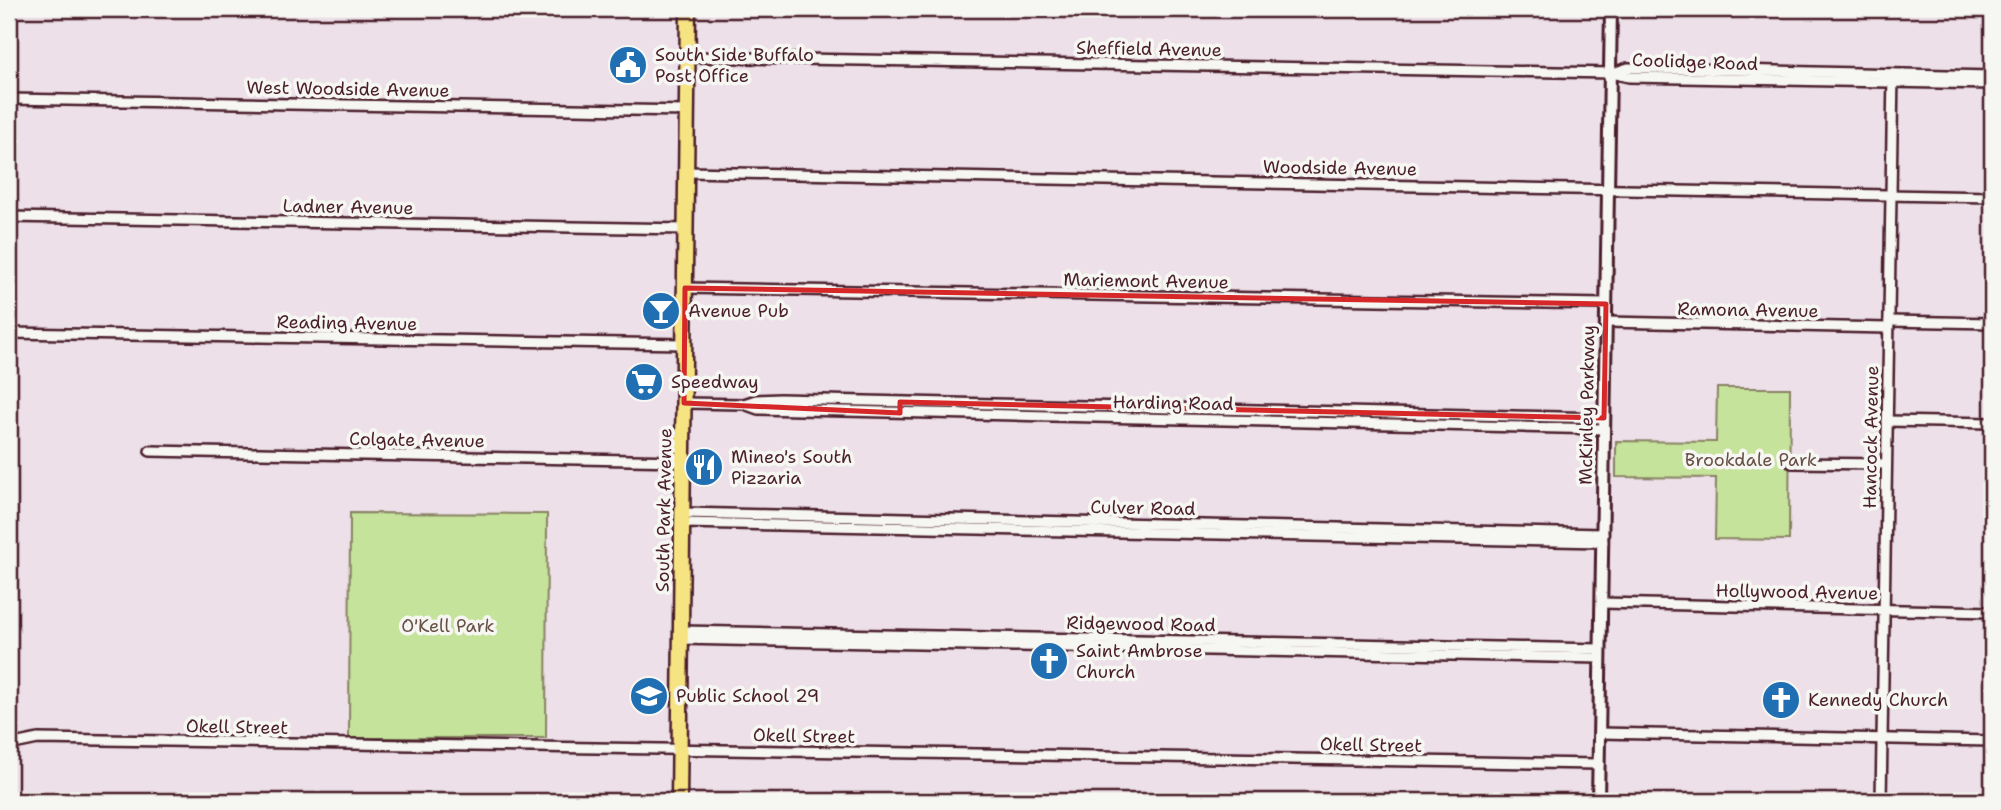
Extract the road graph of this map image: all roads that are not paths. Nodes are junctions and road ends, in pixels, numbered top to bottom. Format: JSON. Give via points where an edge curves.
{"nodes":[{"id":1,"x":688,"y":9,"type":"edge"},
{"id":2,"x":1611,"y":9,"type":"edge"},
{"id":3,"x":688,"y":57,"type":"junction"},
{"id":4,"x":1611,"y":73,"type":"junction"},
{"id":5,"x":1992,"y":76,"type":"edge"},
{"id":6,"x":1893,"y":78,"type":"junction"},
{"id":7,"x":1992,"y":84,"type":"edge"},
{"id":8,"x":9,"y":99,"type":"edge"},
{"id":9,"x":687,"y":111,"type":"junction"},
{"id":10,"x":687,"y":172,"type":"junction"},
{"id":11,"x":1608,"y":188,"type":"junction"},
{"id":12,"x":1891,"y":195,"type":"junction"},
{"id":13,"x":1992,"y":197,"type":"edge"},
{"id":14,"x":9,"y":217,"type":"edge"},
{"id":15,"x":686,"y":229,"type":"junction"},
{"id":16,"x":685,"y":288,"type":"junction"},
{"id":17,"x":1606,"y":304,"type":"junction"},
{"id":18,"x":1606,"y":322,"type":"junction"},
{"id":19,"x":1992,"y":323,"type":"edge"},
{"id":20,"x":1889,"y":325,"type":"junction"},
{"id":21,"x":9,"y":333,"type":"edge"},
{"id":22,"x":685,"y":344,"type":"junction"},
{"id":23,"x":900,"y":402,"type":"junction"},
{"id":24,"x":684,"y":403,"type":"junction"},
{"id":25,"x":744,"y":404,"type":"junction"},
{"id":26,"x":1000,"y":404,"type":"junction"},
{"id":27,"x":1096,"y":406,"type":"junction"},
{"id":28,"x":1194,"y":408,"type":"junction"},
{"id":29,"x":1294,"y":410,"type":"junction"},
{"id":30,"x":1390,"y":412,"type":"junction"},
{"id":31,"x":900,"y":413,"type":"junction"},
{"id":32,"x":1488,"y":415,"type":"junction"},
{"id":33,"x":1000,"y":416,"type":"junction"},
{"id":34,"x":1095,"y":417,"type":"junction"},
{"id":35,"x":1194,"y":419,"type":"junction"},
{"id":36,"x":1294,"y":421,"type":"junction"},
{"id":37,"x":1887,"y":421,"type":"junction"},
{"id":38,"x":1390,"y":423,"type":"junction"},
{"id":39,"x":1992,"y":423,"type":"edge"},
{"id":40,"x":1604,"y":424,"type":"junction"},
{"id":41,"x":1487,"y":425,"type":"junction"},
{"id":42,"x":150,"y":451,"type":"dead end"},
{"id":43,"x":683,"y":461,"type":"junction"},
{"id":44,"x":1792,"y":463,"type":"dead end"},
{"id":45,"x":1886,"y":464,"type":"junction"},
{"id":46,"x":683,"y":518,"type":"junction"},
{"id":47,"x":1603,"y":538,"type":"junction"},
{"id":48,"x":1602,"y":603,"type":"junction"},
{"id":49,"x":1884,"y":610,"type":"junction"},
{"id":50,"x":1992,"y":612,"type":"edge"},
{"id":51,"x":682,"y":635,"type":"junction"},
{"id":52,"x":1600,"y":654,"type":"junction"},
{"id":53,"x":1599,"y":733,"type":"junction"},
{"id":54,"x":1882,"y":739,"type":"junction"},
{"id":55,"x":1992,"y":741,"type":"edge"},
{"id":56,"x":9,"y":745,"type":"edge"},
{"id":57,"x":680,"y":750,"type":"junction"},
{"id":58,"x":1599,"y":764,"type":"junction"},
{"id":59,"x":679,"y":801,"type":"edge"},
{"id":60,"x":1598,"y":801,"type":"edge"},
{"id":61,"x":1881,"y":801,"type":"edge"}],
"edges":[{"from":1,"to":3,"type":"main road","name":"South Park Avenue"},
{"from":2,"to":4,"type":"street","name":"McKinley Parkway"},
{"from":3,"to":4,"type":"street","name":"Sheffield Avenue"},
{"from":3,"to":9,"type":"main road","name":"South Park Avenue"},
{"from":4,"to":6,"type":"street","name":"Coolidge Road","via":[[1628,68]]},
{"from":4,"to":11,"type":"street","name":"McKinley Parkway"},
{"from":5,"to":6,"type":"street","name":"Coolidge Road"},
{"from":6,"to":7,"type":"street","name":"Coolidge Road"},
{"from":6,"to":12,"type":"street","name":"Hancock Avenue"},
{"from":8,"to":9,"type":"street","name":"West Woodside Avenue"},
{"from":9,"to":10,"type":"main road","name":"South Park Avenue"},
{"from":10,"to":11,"type":"street","name":"Woodside Avenue"},
{"from":10,"to":15,"type":"main road","name":"South Park Avenue"},
{"from":11,"to":12,"type":"street","name":"Woodside Avenue"},
{"from":11,"to":17,"type":"street","name":"McKinley Parkway"},
{"from":12,"to":13,"type":"street","name":"Woodside Avenue"},
{"from":12,"to":20,"type":"street","name":"Hancock Avenue"},
{"from":14,"to":15,"type":"street","name":"Ladner Avenue"},
{"from":15,"to":16,"type":"main road","name":"South Park Avenue"},
{"from":16,"to":17,"type":"street","name":"Mariemont Avenue"},
{"from":16,"to":22,"type":"main road","name":"South Park Avenue"},
{"from":17,"to":18,"type":"street","name":"McKinley Parkway"},
{"from":18,"to":20,"type":"street","name":"Ramona Avenue"},
{"from":18,"to":40,"type":"street","name":"McKinley Parkway"},
{"from":19,"to":20,"type":"street","name":"Ramona Avenue"},
{"from":20,"to":37,"type":"street","name":"Hancock Avenue"},
{"from":21,"to":22,"type":"street","name":"Reading Avenue"},
{"from":22,"to":24,"type":"main road","name":"South Park Avenue"},
{"from":23,"to":25,"type":"street","name":"Harding Road","via":[[756,400]]},
{"from":23,"to":26,"type":"street","name":"Harding Road"},
{"from":23,"to":31,"type":"street"},
{"from":24,"to":25,"type":"street","name":"Harding Road"},
{"from":24,"to":43,"type":"main road","name":"South Park Avenue"},
{"from":25,"to":31,"type":"street","name":"Harding Road","via":[[758,409]]},
{"from":26,"to":27,"type":"street","name":"Harding Road"},
{"from":26,"to":33,"type":"street"},
{"from":27,"to":28,"type":"street","name":"Harding Road"},
{"from":27,"to":34,"type":"street"},
{"from":28,"to":29,"type":"street","name":"Harding Road"},
{"from":28,"to":35,"type":"street"},
{"from":29,"to":30,"type":"street","name":"Harding Road"},
{"from":29,"to":36,"type":"street"},
{"from":30,"to":32,"type":"street","name":"Harding Road"},
{"from":30,"to":38,"type":"street"},
{"from":31,"to":33,"type":"street","name":"Harding Road"},
{"from":32,"to":40,"type":"street","name":"Harding Road"},
{"from":32,"to":41,"type":"street"},
{"from":33,"to":34,"type":"street","name":"Harding Road"},
{"from":34,"to":35,"type":"street","name":"Harding Road"},
{"from":35,"to":36,"type":"street","name":"Harding Road"},
{"from":36,"to":38,"type":"street","name":"Harding Road"},
{"from":37,"to":39,"type":"street"},
{"from":37,"to":45,"type":"street","name":"Hancock Avenue"},
{"from":38,"to":41,"type":"street","name":"Harding Road"},
{"from":40,"to":41,"type":"street","name":"Harding Road"},
{"from":40,"to":47,"type":"street","name":"McKinley Parkway"},
{"from":42,"to":43,"type":"street","name":"Colgate Avenue"},
{"from":43,"to":46,"type":"main road","name":"South Park Avenue"},
{"from":44,"to":45,"type":"street"},
{"from":45,"to":49,"type":"street","name":"Hancock Avenue"},
{"from":46,"to":47,"type":"street","name":"Culver Road"},
{"from":46,"to":51,"type":"main road","name":"South Park Avenue"},
{"from":47,"to":48,"type":"street","name":"McKinley Parkway"},
{"from":48,"to":49,"type":"street","name":"Hollywood Avenue"},
{"from":48,"to":52,"type":"street","name":"McKinley Parkway"},
{"from":49,"to":50,"type":"street","name":"Hollywood Avenue"},
{"from":49,"to":54,"type":"street","name":"Hancock Avenue"},
{"from":51,"to":52,"type":"street","name":"Ridgewood Road"},
{"from":51,"to":57,"type":"main road","name":"South Park Avenue"},
{"from":52,"to":53,"type":"street","name":"McKinley Parkway"},
{"from":53,"to":54,"type":"street"},
{"from":53,"to":58,"type":"street","name":"McKinley Parkway"},
{"from":54,"to":55,"type":"street"},
{"from":54,"to":61,"type":"street","name":"Hancock Avenue"},
{"from":56,"to":57,"type":"street","name":"Okell Street","via":[[38,739]]},
{"from":57,"to":58,"type":"street","name":"Okell Street"},
{"from":57,"to":59,"type":"main road","name":"South Park Avenue"},
{"from":58,"to":60,"type":"street","name":"McKinley Parkway"}]}
